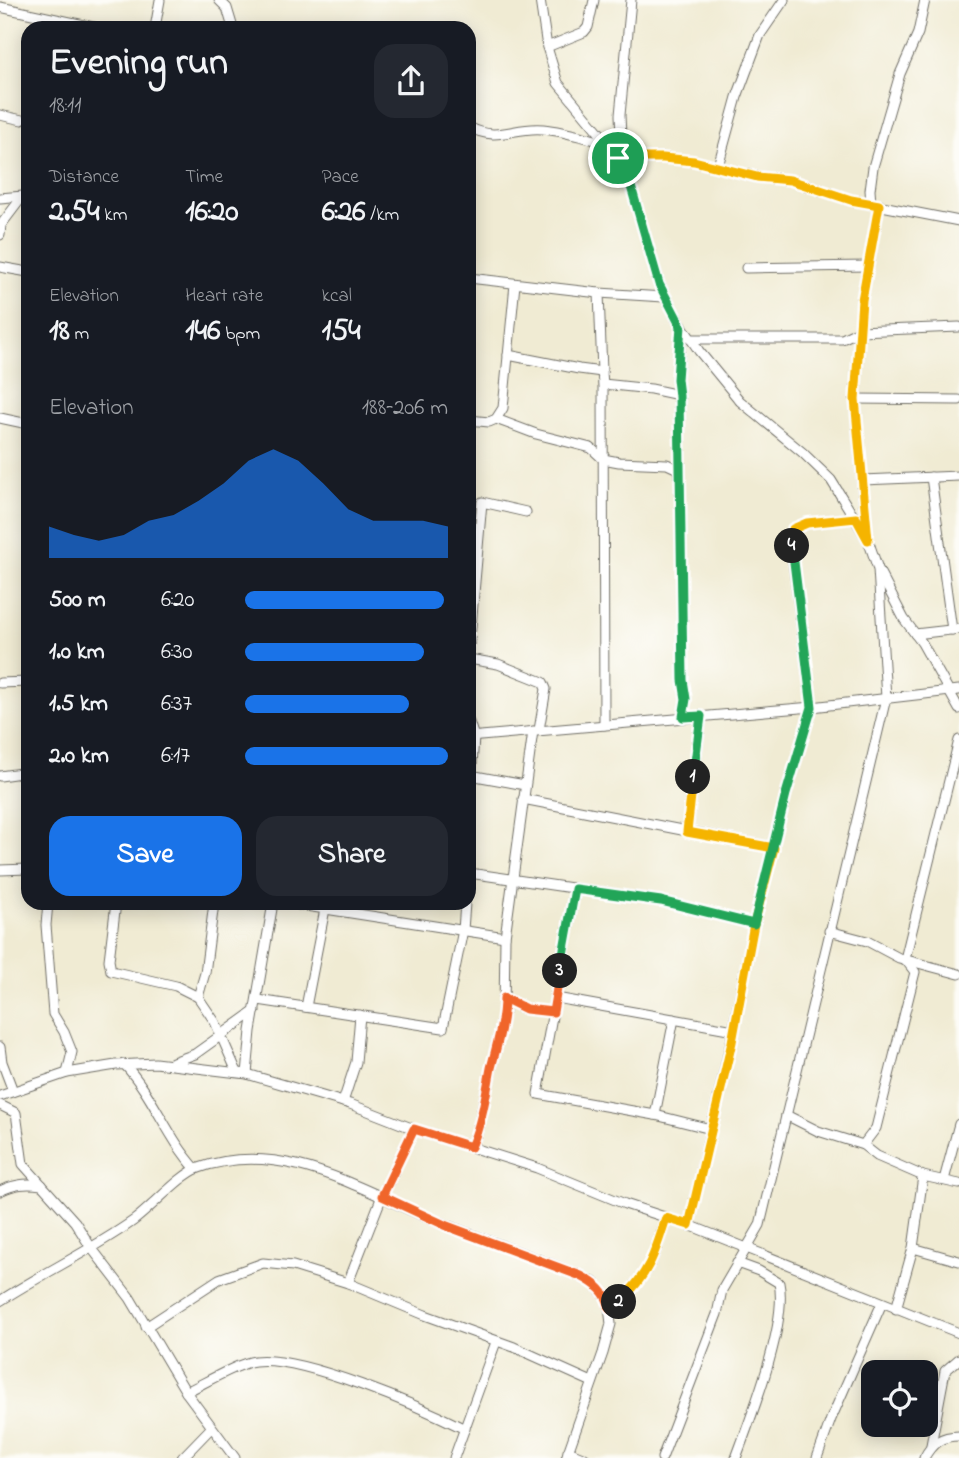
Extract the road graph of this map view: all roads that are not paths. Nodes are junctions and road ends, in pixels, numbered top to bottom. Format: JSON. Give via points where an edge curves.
{"nodes":[{"id":1,"x":160,"y":0,"type":"edge"},
{"id":2,"x":219,"y":0,"type":"edge"},
{"id":3,"x":540,"y":0,"type":"edge"},
{"id":4,"x":594,"y":0,"type":"edge"},
{"id":5,"x":631,"y":0,"type":"edge"},
{"id":6,"x":783,"y":0,"type":"edge"},
{"id":7,"x":925,"y":0,"type":"edge"},
{"id":8,"x":4,"y":5,"type":"edge"},
{"id":9,"x":69,"y":21,"type":"edge"},
{"id":10,"x":156,"y":21,"type":"edge"},
{"id":11,"x":231,"y":21,"type":"edge"},
{"id":12,"x":547,"y":47,"type":"junction"},
{"id":13,"x":0,"y":115,"type":"edge"},
{"id":14,"x":21,"y":120,"type":"edge"},
{"id":15,"x":476,"y":129,"type":"edge"},
{"id":16,"x":608,"y":143,"type":"junction"},
{"id":17,"x":620,"y":158,"type":"junction"},
{"id":18,"x":718,"y":166,"type":"junction"},
{"id":19,"x":21,"y":196,"type":"edge"},
{"id":20,"x":0,"y":198,"type":"edge"},
{"id":21,"x":21,"y":201,"type":"edge"},
{"id":22,"x":875,"y":204,"type":"junction"},
{"id":23,"x":959,"y":221,"type":"edge"},
{"id":24,"x":0,"y":227,"type":"edge"},
{"id":25,"x":868,"y":266,"type":"junction"},
{"id":26,"x":0,"y":267,"type":"edge"},
{"id":27,"x":746,"y":268,"type":"dead end"},
{"id":28,"x":21,"y":271,"type":"edge"},
{"id":29,"x":476,"y":279,"type":"edge"},
{"id":30,"x":515,"y":284,"type":"junction"},
{"id":31,"x":599,"y":293,"type":"junction"},
{"id":32,"x":664,"y":297,"type":"junction"},
{"id":33,"x":681,"y":326,"type":"junction"},
{"id":34,"x":959,"y":327,"type":"edge"},
{"id":35,"x":859,"y":331,"type":"junction"},
{"id":36,"x":690,"y":339,"type":"junction"},
{"id":37,"x":508,"y":355,"type":"junction"},
{"id":38,"x":602,"y":372,"type":"junction"},
{"id":39,"x":603,"y":384,"type":"junction"},
{"id":40,"x":679,"y":396,"type":"junction"},
{"id":41,"x":855,"y":399,"type":"junction"},
{"id":42,"x":959,"y":400,"type":"edge"},
{"id":43,"x":0,"y":418,"type":"edge"},
{"id":44,"x":496,"y":419,"type":"junction"},
{"id":45,"x":476,"y":421,"type":"edge"},
{"id":46,"x":21,"y":422,"type":"edge"},
{"id":47,"x":603,"y":459,"type":"junction"},
{"id":48,"x":680,"y":470,"type":"junction"},
{"id":49,"x":959,"y":476,"type":"edge"},
{"id":50,"x":931,"y":477,"type":"junction"},
{"id":51,"x":863,"y":480,"type":"junction"},
{"id":52,"x":526,"y":512,"type":"dead end"},
{"id":53,"x":856,"y":518,"type":"junction"},
{"id":54,"x":868,"y":540,"type":"junction"},
{"id":55,"x":878,"y":569,"type":"junction"},
{"id":56,"x":476,"y":570,"type":"edge"},
{"id":57,"x":956,"y":629,"type":"edge"},
{"id":58,"x":915,"y":634,"type":"junction"},
{"id":59,"x":476,"y":660,"type":"edge"},
{"id":60,"x":21,"y":682,"type":"edge"},
{"id":61,"x":0,"y":683,"type":"edge"},
{"id":62,"x":959,"y":690,"type":"edge"},
{"id":63,"x":947,"y":691,"type":"junction"},
{"id":64,"x":886,"y":698,"type":"junction"},
{"id":65,"x":812,"y":707,"type":"junction"},
{"id":66,"x":959,"y":709,"type":"edge"},
{"id":67,"x":701,"y":716,"type":"junction"},
{"id":68,"x":683,"y":717,"type":"junction"},
{"id":69,"x":604,"y":725,"type":"junction"},
{"id":70,"x":536,"y":730,"type":"junction"},
{"id":71,"x":476,"y":736,"type":"edge"},
{"id":72,"x":959,"y":740,"type":"edge"},
{"id":73,"x":21,"y":773,"type":"edge"},
{"id":74,"x":0,"y":776,"type":"edge"},
{"id":75,"x":476,"y":776,"type":"edge"},
{"id":76,"x":525,"y":785,"type":"junction"},
{"id":77,"x":523,"y":799,"type":"junction"},
{"id":78,"x":687,"y":832,"type":"junction"},
{"id":79,"x":774,"y":848,"type":"junction"},
{"id":80,"x":21,"y":869,"type":"edge"},
{"id":81,"x":0,"y":870,"type":"edge"},
{"id":82,"x":476,"y":874,"type":"edge"},
{"id":83,"x":512,"y":881,"type":"junction"},
{"id":84,"x":575,"y":889,"type":"junction"},
{"id":85,"x":47,"y":910,"type":"edge"},
{"id":86,"x":115,"y":910,"type":"edge"},
{"id":87,"x":213,"y":910,"type":"edge"},
{"id":88,"x":272,"y":910,"type":"edge"},
{"id":89,"x":325,"y":910,"type":"edge"},
{"id":90,"x":332,"y":910,"type":"edge"},
{"id":91,"x":464,"y":910,"type":"edge"},
{"id":92,"x":754,"y":924,"type":"junction"},
{"id":93,"x":463,"y":930,"type":"junction"},
{"id":94,"x":829,"y":931,"type":"junction"},
{"id":95,"x":505,"y":937,"type":"junction"},
{"id":96,"x":905,"y":959,"type":"junction"},
{"id":97,"x":959,"y":974,"type":"edge"},
{"id":98,"x":198,"y":997,"type":"junction"},
{"id":99,"x":504,"y":998,"type":"junction"},
{"id":100,"x":556,"y":998,"type":"junction"},
{"id":101,"x":258,"y":1000,"type":"junction"},
{"id":102,"x":306,"y":1007,"type":"junction"},
{"id":103,"x":256,"y":1012,"type":"junction"},
{"id":104,"x":553,"y":1012,"type":"junction"},
{"id":105,"x":360,"y":1016,"type":"junction"},
{"id":106,"x":674,"y":1019,"type":"junction"},
{"id":107,"x":734,"y":1030,"type":"junction"},
{"id":108,"x":221,"y":1035,"type":"junction"},
{"id":109,"x":0,"y":1047,"type":"edge"},
{"id":110,"x":124,"y":1064,"type":"junction"},
{"id":111,"x":168,"y":1064,"type":"junction"},
{"id":112,"x":67,"y":1073,"type":"junction"},
{"id":113,"x":242,"y":1073,"type":"junction"},
{"id":114,"x":13,"y":1091,"type":"junction"},
{"id":115,"x":0,"y":1096,"type":"edge"},
{"id":116,"x":343,"y":1102,"type":"junction"},
{"id":117,"x":0,"y":1105,"type":"edge"},
{"id":118,"x":655,"y":1115,"type":"junction"},
{"id":119,"x":786,"y":1115,"type":"junction"},
{"id":120,"x":959,"y":1124,"type":"edge"},
{"id":121,"x":414,"y":1129,"type":"junction"},
{"id":122,"x":711,"y":1129,"type":"junction"},
{"id":123,"x":863,"y":1145,"type":"junction"},
{"id":124,"x":471,"y":1147,"type":"junction"},
{"id":125,"x":197,"y":1169,"type":"junction"},
{"id":126,"x":923,"y":1175,"type":"junction"},
{"id":127,"x":944,"y":1180,"type":"junction"},
{"id":128,"x":959,"y":1184,"type":"edge"},
{"id":129,"x":41,"y":1185,"type":"junction"},
{"id":130,"x":0,"y":1191,"type":"edge"},
{"id":131,"x":382,"y":1196,"type":"junction"},
{"id":132,"x":666,"y":1218,"type":"junction"},
{"id":133,"x":689,"y":1225,"type":"junction"},
{"id":134,"x":90,"y":1246,"type":"junction"},
{"id":135,"x":913,"y":1248,"type":"junction"},
{"id":136,"x":746,"y":1249,"type":"junction"},
{"id":137,"x":959,"y":1261,"type":"edge"},
{"id":138,"x":737,"y":1263,"type":"junction"},
{"id":139,"x":348,"y":1283,"type":"junction"},
{"id":140,"x":0,"y":1301,"type":"edge"},
{"id":141,"x":882,"y":1303,"type":"junction"},
{"id":142,"x":610,"y":1309,"type":"junction"},
{"id":143,"x":896,"y":1309,"type":"junction"},
{"id":144,"x":146,"y":1327,"type":"junction"},
{"id":145,"x":959,"y":1333,"type":"edge"},
{"id":146,"x":496,"y":1342,"type":"junction"},
{"id":147,"x":959,"y":1359,"type":"edge"},
{"id":148,"x":592,"y":1382,"type":"junction"},
{"id":149,"x":186,"y":1392,"type":"junction"},
{"id":150,"x":211,"y":1428,"type":"junction"},
{"id":151,"x":465,"y":1429,"type":"junction"},
{"id":152,"x":959,"y":1436,"type":"edge"},
{"id":153,"x":931,"y":1445,"type":"junction"},
{"id":154,"x":567,"y":1454,"type":"edge"},
{"id":155,"x":182,"y":1458,"type":"edge"},
{"id":156,"x":235,"y":1458,"type":"edge"},
{"id":157,"x":454,"y":1458,"type":"edge"},
{"id":158,"x":586,"y":1458,"type":"edge"},
{"id":159,"x":662,"y":1458,"type":"edge"},
{"id":160,"x":736,"y":1458,"type":"edge"},
{"id":161,"x":817,"y":1458,"type":"edge"},
{"id":162,"x":924,"y":1458,"type":"edge"}],
"edges":[{"from":1,"to":10,"type":"street"},
{"from":2,"to":11,"type":"street"},
{"from":3,"to":12,"type":"street"},
{"from":4,"to":12,"type":"street","via":[[584,32]]},
{"from":5,"to":17,"type":"street"},
{"from":6,"to":18,"type":"street","via":[[760,35]]},
{"from":7,"to":22,"type":"street","via":[[873,167],[870,190]]},
{"from":8,"to":9,"type":"street"},
{"from":12,"to":16,"type":"street","via":[[558,83]]},
{"from":13,"to":14,"type":"street"},
{"from":15,"to":16,"type":"street","via":[[494,135],[547,129]]},
{"from":16,"to":17,"type":"street"},
{"from":17,"to":18,"type":"street"},
{"from":17,"to":32,"type":"street"},
{"from":18,"to":22,"type":"street"},
{"from":19,"to":20,"type":"street"},
{"from":21,"to":24,"type":"street"},
{"from":22,"to":23,"type":"street"},
{"from":22,"to":25,"type":"street"},
{"from":25,"to":27,"type":"street"},
{"from":25,"to":35,"type":"street"},
{"from":26,"to":28,"type":"street"},
{"from":29,"to":30,"type":"street"},
{"from":30,"to":31,"type":"street"},
{"from":30,"to":37,"type":"street"},
{"from":31,"to":32,"type":"street"},
{"from":31,"to":38,"type":"street"},
{"from":32,"to":33,"type":"street"},
{"from":33,"to":36,"type":"street"},
{"from":33,"to":40,"type":"street"},
{"from":34,"to":35,"type":"street"},
{"from":35,"to":36,"type":"street","via":[[842,339]]},
{"from":35,"to":41,"type":"street"},
{"from":36,"to":53,"type":"street","via":[[740,401],[831,480]]},
{"from":37,"to":38,"type":"street"},
{"from":37,"to":44,"type":"street","via":[[503,408]]},
{"from":38,"to":39,"type":"street"},
{"from":39,"to":40,"type":"street"},
{"from":39,"to":47,"type":"street"},
{"from":40,"to":48,"type":"street"},
{"from":41,"to":42,"type":"street"},
{"from":41,"to":51,"type":"street"},
{"from":43,"to":46,"type":"street"},
{"from":44,"to":45,"type":"street"},
{"from":44,"to":47,"type":"street","via":[[591,448]]},
{"from":47,"to":48,"type":"street","via":[[667,464]]},
{"from":47,"to":69,"type":"street"},
{"from":48,"to":68,"type":"street"},
{"from":49,"to":50,"type":"street"},
{"from":50,"to":51,"type":"street"},
{"from":50,"to":57,"type":"street"},
{"from":51,"to":54,"type":"street"},
{"from":52,"to":56,"type":"street","via":[[482,502]]},
{"from":53,"to":54,"type":"street"},
{"from":53,"to":65,"type":"street","via":[[807,523],[793,529],[790,538]]},
{"from":54,"to":55,"type":"street"},
{"from":55,"to":58,"type":"street"},
{"from":55,"to":64,"type":"street"},
{"from":57,"to":58,"type":"street"},
{"from":58,"to":63,"type":"street"},
{"from":59,"to":70,"type":"street","via":[[543,682]]},
{"from":60,"to":61,"type":"street"},
{"from":62,"to":63,"type":"street"},
{"from":63,"to":64,"type":"street"},
{"from":63,"to":66,"type":"street"},
{"from":64,"to":65,"type":"street"},
{"from":64,"to":94,"type":"street"},
{"from":65,"to":67,"type":"street"},
{"from":65,"to":79,"type":"street"},
{"from":67,"to":68,"type":"street"},
{"from":67,"to":78,"type":"street"},
{"from":68,"to":69,"type":"street"},
{"from":69,"to":70,"type":"street"},
{"from":70,"to":71,"type":"street"},
{"from":70,"to":76,"type":"street"},
{"from":72,"to":96,"type":"street"},
{"from":73,"to":74,"type":"street"},
{"from":75,"to":76,"type":"street"},
{"from":76,"to":77,"type":"street"},
{"from":77,"to":78,"type":"street"},
{"from":77,"to":83,"type":"street"},
{"from":78,"to":79,"type":"street"},
{"from":79,"to":92,"type":"street"},
{"from":80,"to":81,"type":"street"},
{"from":82,"to":83,"type":"street"},
{"from":83,"to":84,"type":"street"},
{"from":83,"to":95,"type":"street"},
{"from":84,"to":92,"type":"street","via":[[661,901]]},
{"from":84,"to":100,"type":"street"},
{"from":85,"to":112,"type":"street","via":[[53,1014],[72,1052]]},
{"from":86,"to":98,"type":"street","via":[[111,971],[176,986]]},
{"from":87,"to":98,"type":"street"},
{"from":88,"to":101,"type":"street"},
{"from":89,"to":102,"type":"street"},
{"from":90,"to":93,"type":"street"},
{"from":91,"to":93,"type":"street"},
{"from":92,"to":107,"type":"street"},
{"from":93,"to":95,"type":"street"},
{"from":93,"to":105,"type":"street","via":[[443,1028]]},
{"from":94,"to":96,"type":"street","via":[[867,941]]},
{"from":94,"to":119,"type":"street"},
{"from":95,"to":99,"type":"street"},
{"from":96,"to":97,"type":"street"},
{"from":96,"to":123,"type":"street","via":[[915,972],[876,1128]]},
{"from":98,"to":108,"type":"street"},
{"from":99,"to":104,"type":"street","via":[[526,1009]]},
{"from":99,"to":124,"type":"street"},
{"from":100,"to":104,"type":"street"},
{"from":100,"to":106,"type":"street"},
{"from":101,"to":102,"type":"street"},
{"from":101,"to":103,"type":"street"},
{"from":102,"to":105,"type":"street"},
{"from":103,"to":108,"type":"street"},
{"from":103,"to":113,"type":"street"},
{"from":104,"to":118,"type":"street","via":[[538,1094]]},
{"from":105,"to":116,"type":"street","via":[[356,1062]]},
{"from":106,"to":107,"type":"street"},
{"from":106,"to":118,"type":"street"},
{"from":107,"to":122,"type":"street"},
{"from":108,"to":111,"type":"street","via":[[195,1054]]},
{"from":108,"to":113,"type":"street"},
{"from":109,"to":114,"type":"street"},
{"from":110,"to":111,"type":"street"},
{"from":110,"to":112,"type":"street"},
{"from":110,"to":125,"type":"street","via":[[141,1082],[179,1150]]},
{"from":111,"to":113,"type":"street"},
{"from":112,"to":114,"type":"street"},
{"from":113,"to":116,"type":"street"},
{"from":114,"to":115,"type":"street"},
{"from":116,"to":121,"type":"street"},
{"from":117,"to":129,"type":"street","via":[[16,1113],[23,1164]]},
{"from":118,"to":122,"type":"street"},
{"from":119,"to":123,"type":"street"},
{"from":119,"to":136,"type":"street","via":[[760,1225]]},
{"from":120,"to":127,"type":"street"},
{"from":121,"to":124,"type":"street"},
{"from":121,"to":131,"type":"street"},
{"from":122,"to":133,"type":"street"},
{"from":123,"to":126,"type":"street","via":[[877,1156]]},
{"from":124,"to":132,"type":"street"},
{"from":125,"to":131,"type":"street","via":[[248,1158],[278,1159]]},
{"from":125,"to":134,"type":"street","via":[[131,1223]]},
{"from":126,"to":127,"type":"street"},
{"from":126,"to":135,"type":"street"},
{"from":127,"to":128,"type":"street"},
{"from":129,"to":130,"type":"street","via":[[13,1185]]},
{"from":129,"to":134,"type":"street","via":[[69,1214]]},
{"from":131,"to":139,"type":"street"},
{"from":131,"to":142,"type":"street","via":[[447,1226],[581,1276],[601,1289]]},
{"from":132,"to":133,"type":"street"},
{"from":132,"to":142,"type":"street","via":[[646,1274]]},
{"from":133,"to":136,"type":"street"},
{"from":134,"to":140,"type":"street"},
{"from":134,"to":144,"type":"street"},
{"from":135,"to":137,"type":"street"},
{"from":135,"to":143,"type":"street"},
{"from":136,"to":138,"type":"street"},
{"from":136,"to":141,"type":"street"},
{"from":138,"to":159,"type":"street","via":[[722,1290]]},
{"from":138,"to":160,"type":"street","via":[[779,1283],[781,1307]]},
{"from":139,"to":144,"type":"street","via":[[293,1266],[263,1263],[219,1279]]},
{"from":139,"to":146,"type":"street"},
{"from":141,"to":143,"type":"street"},
{"from":141,"to":161,"type":"street"},
{"from":142,"to":148,"type":"street","via":[[608,1338]]},
{"from":143,"to":145,"type":"street"},
{"from":144,"to":149,"type":"street"},
{"from":146,"to":148,"type":"street"},
{"from":146,"to":151,"type":"street"},
{"from":147,"to":153,"type":"street","via":[[945,1371]]},
{"from":148,"to":154,"type":"street"},
{"from":149,"to":150,"type":"street"},
{"from":149,"to":151,"type":"street","via":[[251,1361],[272,1360],[347,1381]]},
{"from":150,"to":155,"type":"street"},
{"from":150,"to":156,"type":"street"},
{"from":151,"to":157,"type":"street"},
{"from":152,"to":153,"type":"street"},
{"from":153,"to":162,"type":"street"},
{"from":154,"to":158,"type":"street"}]}
